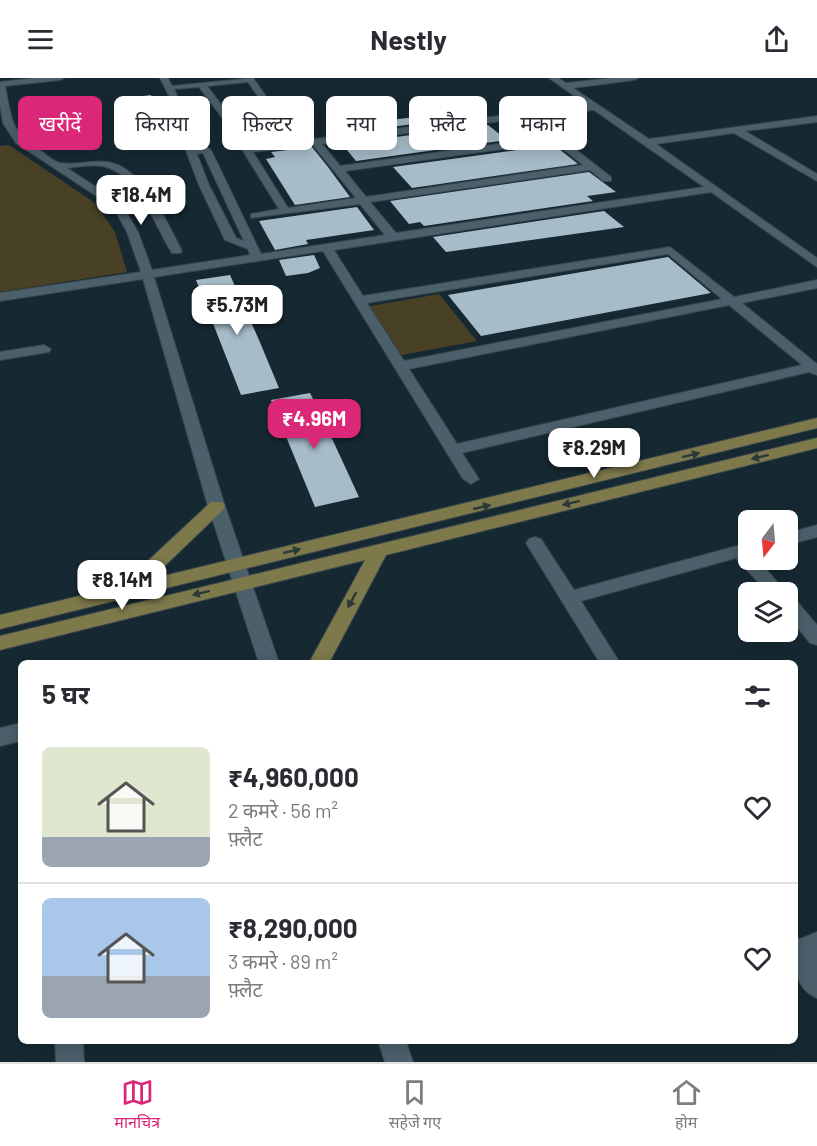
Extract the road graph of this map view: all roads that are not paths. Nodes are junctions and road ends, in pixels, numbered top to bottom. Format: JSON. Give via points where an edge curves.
{"nodes":[{"id":1,"x":60,"y":78,"type":"edge"},
{"id":2,"x":164,"y":78,"type":"edge"},
{"id":3,"x":553,"y":78,"type":"edge"},
{"id":4,"x":634,"y":78,"type":"edge"},
{"id":5,"x":249,"y":79,"type":"edge"},
{"id":6,"x":0,"y":84,"type":"edge"},
{"id":7,"x":202,"y":85,"type":"junction"},
{"id":8,"x":565,"y":86,"type":"junction"},
{"id":9,"x":176,"y":87,"type":"dead end"},
{"id":10,"x":173,"y":96,"type":"edge"},
{"id":11,"x":261,"y":96,"type":"edge"},
{"id":12,"x":594,"y":107,"type":"junction"},
{"id":13,"x":2,"y":108,"type":"edge"},
{"id":14,"x":587,"y":108,"type":"edge"},
{"id":15,"x":222,"y":113,"type":"edge"},
{"id":16,"x":499,"y":118,"type":"edge"},
{"id":17,"x":817,"y":119,"type":"edge"},
{"id":18,"x":736,"y":130,"type":"junction"},
{"id":19,"x":316,"y":142,"type":"junction"},
{"id":20,"x":647,"y":142,"type":"junction"},
{"id":21,"x":499,"y":147,"type":"edge"},
{"id":22,"x":570,"y":150,"type":"edge"},
{"id":23,"x":817,"y":162,"type":"edge"},
{"id":24,"x":797,"y":165,"type":"junction"},
{"id":25,"x":57,"y":166,"type":"junction"},
{"id":26,"x":592,"y":167,"type":"junction"},
{"id":27,"x":338,"y":169,"type":"junction"},
{"id":28,"x":607,"y":178,"type":"dead end"},
{"id":29,"x":817,"y":178,"type":"edge"},
{"id":30,"x":711,"y":189,"type":"junction"},
{"id":31,"x":363,"y":200,"type":"junction"},
{"id":32,"x":285,"y":211,"type":"junction"},
{"id":33,"x":140,"y":212,"type":"junction"},
{"id":34,"x":255,"y":216,"type":"dead end"},
{"id":35,"x":392,"y":236,"type":"junction"},
{"id":36,"x":326,"y":247,"type":"junction"},
{"id":37,"x":176,"y":251,"type":"dead end"},
{"id":38,"x":254,"y":252,"type":"junction"},
{"id":39,"x":817,"y":264,"type":"edge"},
{"id":40,"x":146,"y":274,"type":"junction"},
{"id":41,"x":817,"y":284,"type":"edge"},
{"id":42,"x":0,"y":297,"type":"edge"},
{"id":43,"x":361,"y":300,"type":"junction"},
{"id":44,"x":731,"y":301,"type":"junction"},
{"id":45,"x":44,"y":349,"type":"dead end"},
{"id":46,"x":0,"y":356,"type":"edge"},
{"id":47,"x":402,"y":366,"type":"junction"},
{"id":48,"x":815,"y":369,"type":"edge"},
{"id":49,"x":817,"y":423,"type":"edge"},
{"id":50,"x":817,"y":443,"type":"edge"},
{"id":51,"x":453,"y":450,"type":"junction"},
{"id":52,"x":471,"y":479,"type":"dead end"},
{"id":53,"x":217,"y":506,"type":"junction"},
{"id":54,"x":817,"y":531,"type":"edge"},
{"id":55,"x":798,"y":536,"type":"edge"},
{"id":56,"x":535,"y":543,"type":"dead end"},
{"id":57,"x":380,"y":549,"type":"junction"},
{"id":58,"x":738,"y":552,"type":"edge"},
{"id":59,"x":760,"y":570,"type":"edge"},
{"id":60,"x":238,"y":574,"type":"junction"},
{"id":61,"x":769,"y":582,"type":"edge"},
{"id":62,"x":127,"y":591,"type":"junction"},
{"id":63,"x":568,"y":598,"type":"junction"},
{"id":64,"x":798,"y":616,"type":"edge"},
{"id":65,"x":0,"y":622,"type":"edge"},
{"id":66,"x":817,"y":638,"type":"edge"},
{"id":67,"x":0,"y":643,"type":"edge"},
{"id":68,"x":268,"y":660,"type":"edge"},
{"id":69,"x":321,"y":660,"type":"edge"},
{"id":70,"x":608,"y":660,"type":"edge"},
{"id":71,"x":18,"y":733,"type":"edge"},
{"id":72,"x":0,"y":737,"type":"edge"},
{"id":73,"x":803,"y":949,"type":"edge"},
{"id":74,"x":817,"y":985,"type":"edge"},
{"id":75,"x":69,"y":1044,"type":"edge"},
{"id":76,"x":393,"y":1044,"type":"edge"},
{"id":77,"x":70,"y":1062,"type":"edge"},
{"id":78,"x":399,"y":1062,"type":"edge"}],
"edges":[{"from":1,"to":6,"type":"street"},
{"from":2,"to":10,"type":"street"},
{"from":3,"to":8,"type":"street"},
{"from":4,"to":8,"type":"street"},
{"from":5,"to":7,"type":"street"},
{"from":5,"to":11,"type":"street"},
{"from":6,"to":13,"type":"street"},
{"from":7,"to":9,"type":"street"},
{"from":7,"to":15,"type":"street"},
{"from":8,"to":12,"type":"street"},
{"from":12,"to":14,"type":"street"},
{"from":12,"to":20,"type":"street"},
{"from":13,"to":25,"type":"street","via":[[19,141]]},
{"from":16,"to":19,"type":"street"},
{"from":17,"to":18,"type":"street"},
{"from":18,"to":20,"type":"street"},
{"from":18,"to":24,"type":"street"},
{"from":19,"to":27,"type":"street"},
{"from":19,"to":32,"type":"street","via":[[245,146]]},
{"from":20,"to":30,"type":"street"},
{"from":21,"to":27,"type":"street"},
{"from":22,"to":26,"type":"street"},
{"from":23,"to":24,"type":"street"},
{"from":24,"to":29,"type":"street"},
{"from":25,"to":33,"type":"street","via":[[117,205]]},
{"from":25,"to":33,"type":"street","via":[[116,166],[123,171]]},
{"from":26,"to":28,"type":"street"},
{"from":26,"to":31,"type":"street"},
{"from":27,"to":31,"type":"street"},
{"from":30,"to":35,"type":"street"},
{"from":30,"to":39,"type":"street"},
{"from":31,"to":32,"type":"street"},
{"from":31,"to":35,"type":"street"},
{"from":32,"to":34,"type":"street"},
{"from":33,"to":37,"type":"street"},
{"from":33,"to":40,"type":"street"},
{"from":35,"to":36,"type":"street"},
{"from":36,"to":38,"type":"street"},
{"from":36,"to":43,"type":"street"},
{"from":38,"to":38,"type":"street","via":[[206,150],[191,151],[231,240]]},
{"from":38,"to":40,"type":"street"},
{"from":40,"to":42,"type":"street"},
{"from":40,"to":53,"type":"street"},
{"from":41,"to":44,"type":"street"},
{"from":43,"to":44,"type":"street","via":[[670,250]]},
{"from":43,"to":47,"type":"street"},
{"from":44,"to":47,"type":"street"},
{"from":44,"to":48,"type":"street"},
{"from":45,"to":46,"type":"street"},
{"from":47,"to":51,"type":"street"},
{"from":48,"to":51,"type":"street"},
{"from":60,"to":49,"type":"main road","one_way":true,"via":[[479,507]]},
{"from":50,"to":57,"type":"main road","one_way":true},
{"from":51,"to":52,"type":"street"},
{"from":53,"to":60,"type":"street"},
{"from":53,"to":62,"type":"main road"},
{"from":54,"to":55,"type":"street"},
{"from":56,"to":63,"type":"street"},
{"from":57,"to":60,"type":"main road"},
{"from":57,"to":69,"type":"main road","one_way":true},
{"from":58,"to":63,"type":"street"},
{"from":59,"to":61,"type":"street"},
{"from":60,"to":62,"type":"main road"},
{"from":60,"to":67,"type":"main road","one_way":true},
{"from":60,"to":68,"type":"street"},
{"from":62,"to":65,"type":"main road"},
{"from":63,"to":70,"type":"street"},
{"from":64,"to":66,"type":"street"},
{"from":71,"to":72,"type":"street"},
{"from":73,"to":74,"type":"street"},
{"from":75,"to":77,"type":"street"},
{"from":76,"to":78,"type":"street"}]}
